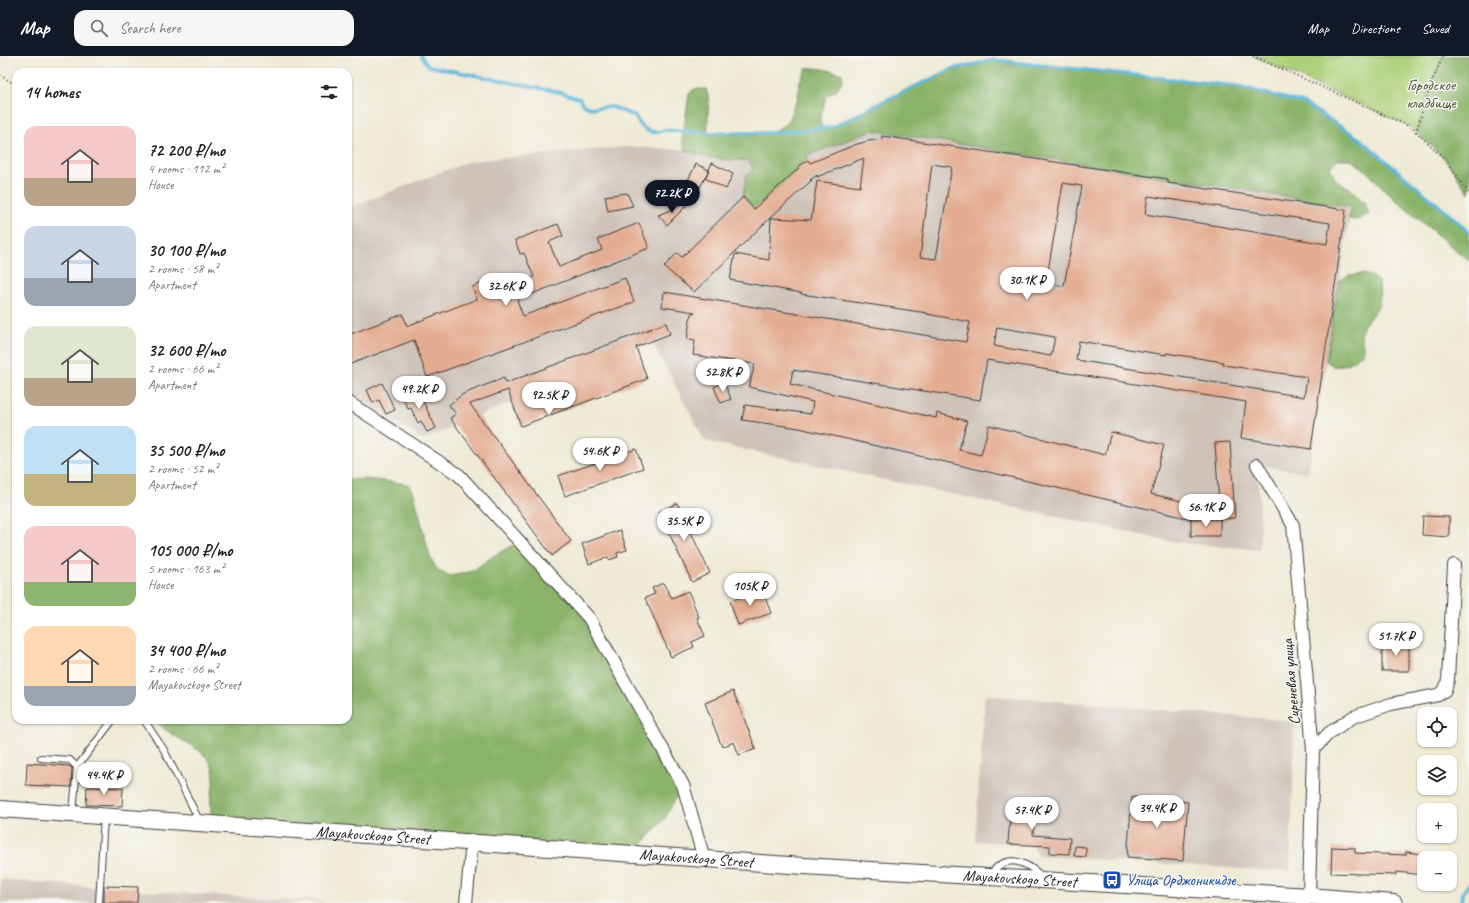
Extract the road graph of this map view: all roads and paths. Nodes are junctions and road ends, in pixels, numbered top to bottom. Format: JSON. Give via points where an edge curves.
{"nodes":[{"id":1,"x":1253,"y":56,"type":"edge"},
{"id":2,"x":1443,"y":56,"type":"edge"},
{"id":3,"x":0,"y":75,"type":"edge"},
{"id":4,"x":12,"y":82,"type":"edge"},
{"id":5,"x":1416,"y":132,"type":"junction"},
{"id":6,"x":1469,"y":193,"type":"edge"},
{"id":7,"x":352,"y":405,"type":"edge"},
{"id":8,"x":1257,"y":465,"type":"dead end"},
{"id":9,"x":1454,"y":565,"type":"dead end"},
{"id":10,"x":110,"y":724,"type":"edge"},
{"id":11,"x":147,"y":724,"type":"edge"},
{"id":12,"x":1313,"y":750,"type":"junction"},
{"id":13,"x":41,"y":758,"type":"dead end"},
{"id":14,"x":77,"y":767,"type":"junction"},
{"id":15,"x":0,"y":809,"type":"edge"},
{"id":16,"x":73,"y":814,"type":"junction"},
{"id":17,"x":104,"y":816,"type":"junction"},
{"id":18,"x":201,"y":823,"type":"junction"},
{"id":19,"x":472,"y":842,"type":"junction"},
{"id":20,"x":704,"y":859,"type":"junction"},
{"id":21,"x":1305,"y":899,"type":"edge"},
{"id":22,"x":99,"y":903,"type":"edge"},
{"id":23,"x":466,"y":903,"type":"edge"},
{"id":24,"x":1394,"y":903,"type":"edge"}],
"edges":[{"from":1,"to":5,"type":"path","via":[[1411,127]]},
{"from":2,"to":5,"type":"path"},
{"from":3,"to":4,"type":"path"},
{"from":5,"to":6,"type":"path","via":[[1445,160]]},
{"from":7,"to":20,"type":"street","via":[[459,475],[590,618],[683,785]]},
{"from":8,"to":12,"type":"street","name":"Сиреневая улица","via":[[1293,525]]},
{"from":9,"to":12,"type":"street","via":[[1448,680],[1445,690],[1438,695],[1391,704],[1353,718],[1329,734]]},
{"from":10,"to":14,"type":"lane"},
{"from":11,"to":18,"type":"lane","via":[[164,750]]},
{"from":12,"to":21,"type":"street","name":"Сиреневая улица"},
{"from":13,"to":14,"type":"lane","via":[[70,760]]},
{"from":14,"to":16,"type":"lane"},
{"from":15,"to":16,"type":"street","name":"Mayakovskogo Street"},
{"from":16,"to":17,"type":"street","name":"Mayakovskogo Street"},
{"from":17,"to":18,"type":"street","name":"Mayakovskogo Street"},
{"from":17,"to":22,"type":"lane"},
{"from":18,"to":19,"type":"street","name":"Mayakovskogo Street"},
{"from":19,"to":20,"type":"street","name":"Mayakovskogo Street"},
{"from":19,"to":23,"type":"street"},
{"from":20,"to":21,"type":"street","name":"Mayakovskogo Street"},
{"from":21,"to":24,"type":"street","name":"Mayakovskogo Street"}]}
